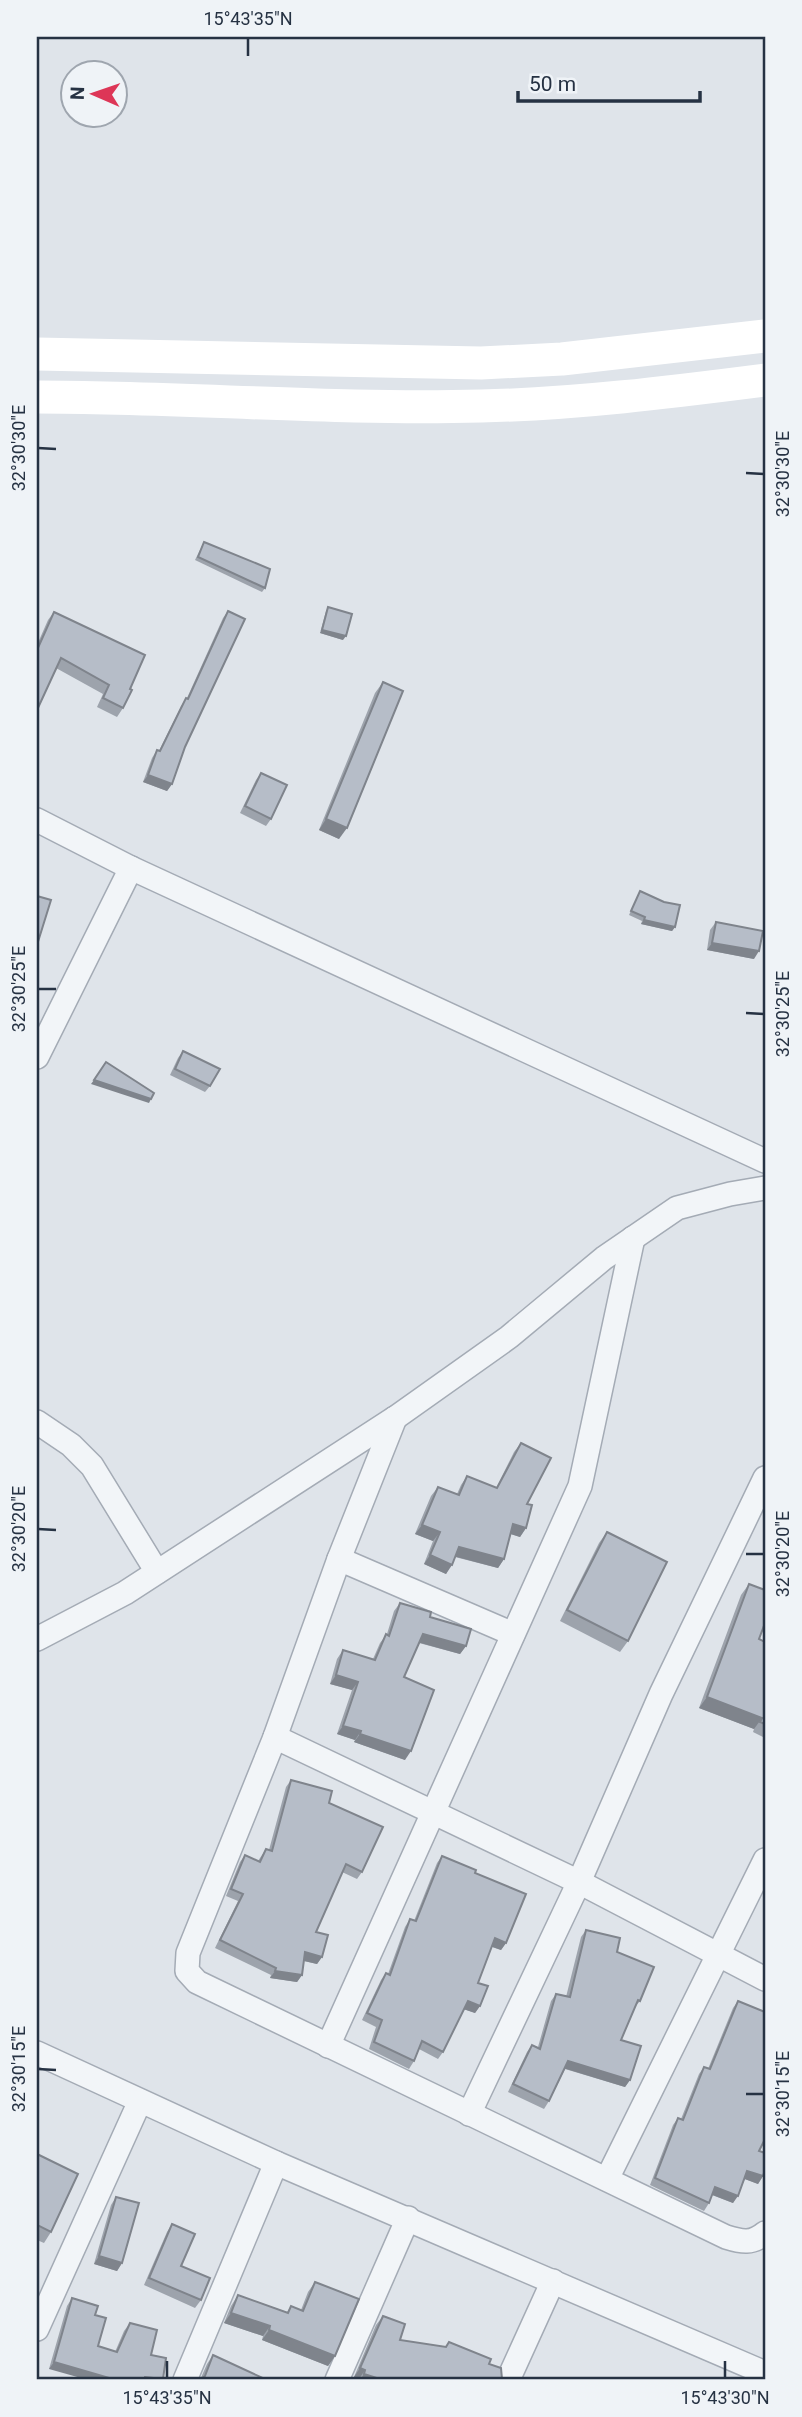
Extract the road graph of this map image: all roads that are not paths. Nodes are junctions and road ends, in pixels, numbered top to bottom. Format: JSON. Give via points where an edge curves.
{"nodes":[{"id":1,"x":765,"y":336,"type":"edge"},
{"id":2,"x":37,"y":354,"type":"edge"},
{"id":3,"x":765,"y":380,"type":"edge"},
{"id":4,"x":37,"y":397,"type":"edge"},
{"id":5,"x":37,"y":820,"type":"edge"},
{"id":6,"x":131,"y":868,"type":"junction"},
{"id":7,"x":37,"y":1057,"type":"edge"},
{"id":8,"x":765,"y":1161,"type":"edge"},
{"id":9,"x":765,"y":1188,"type":"edge"},
{"id":10,"x":633,"y":1238,"type":"junction"},
{"id":11,"x":396,"y":1418,"type":"junction"},
{"id":12,"x":37,"y":1422,"type":"edge"},
{"id":13,"x":765,"y":1478,"type":"edge"},
{"id":14,"x":340,"y":1559,"type":"junction"},
{"id":15,"x":157,"y":1572,"type":"junction"},
{"id":16,"x":513,"y":1634,"type":"junction"},
{"id":17,"x":37,"y":1639,"type":"edge"},
{"id":18,"x":275,"y":1737,"type":"junction"},
{"id":19,"x":432,"y":1813,"type":"junction"},
{"id":20,"x":765,"y":1860,"type":"edge"},
{"id":21,"x":579,"y":1882,"type":"junction"},
{"id":22,"x":718,"y":1955,"type":"junction"},
{"id":23,"x":765,"y":1979,"type":"edge"},
{"id":24,"x":328,"y":2046,"type":"junction"},
{"id":25,"x":37,"y":2053,"type":"edge"},
{"id":26,"x":140,"y":2101,"type":"junction"},
{"id":27,"x":469,"y":2114,"type":"junction"},
{"id":28,"x":276,"y":2162,"type":"junction"},
{"id":29,"x":607,"y":2179,"type":"junction"},
{"id":30,"x":408,"y":2218,"type":"junction"},
{"id":31,"x":765,"y":2233,"type":"edge"},
{"id":32,"x":553,"y":2281,"type":"junction"},
{"id":33,"x":37,"y":2329,"type":"edge"},
{"id":34,"x":765,"y":2373,"type":"edge"},
{"id":35,"x":185,"y":2380,"type":"edge"},
{"id":36,"x":337,"y":2380,"type":"edge"},
{"id":37,"x":508,"y":2380,"type":"edge"}],
"edges":[{"from":1,"to":2,"type":"main road","via":[[562,359],[481,363]]},
{"from":3,"to":4,"type":"main road","via":[[565,403],[480,407]]},
{"from":5,"to":6,"type":"street"},
{"from":6,"to":7,"type":"street"},
{"from":6,"to":8,"type":"street"},
{"from":9,"to":10,"type":"street","via":[[677,1208]]},
{"from":10,"to":11,"type":"street","via":[[509,1337]]},
{"from":10,"to":16,"type":"street","via":[[580,1486]]},
{"from":11,"to":14,"type":"street"},
{"from":11,"to":15,"type":"street"},
{"from":12,"to":15,"type":"street","via":[[92,1466]]},
{"from":13,"to":21,"type":"street","via":[[661,1694]]},
{"from":14,"to":16,"type":"street"},
{"from":14,"to":18,"type":"street"},
{"from":15,"to":17,"type":"street"},
{"from":16,"to":19,"type":"street"},
{"from":18,"to":19,"type":"street"},
{"from":18,"to":24,"type":"street","via":[[188,1953],[187,1971],[197,1982]]},
{"from":19,"to":21,"type":"street"},
{"from":19,"to":24,"type":"street"},
{"from":20,"to":22,"type":"street"},
{"from":21,"to":22,"type":"street"},
{"from":21,"to":27,"type":"street"},
{"from":22,"to":23,"type":"street"},
{"from":22,"to":29,"type":"street"},
{"from":24,"to":27,"type":"street"},
{"from":25,"to":26,"type":"street"},
{"from":26,"to":28,"type":"street"},
{"from":26,"to":33,"type":"street"},
{"from":27,"to":29,"type":"street"},
{"from":28,"to":30,"type":"street"},
{"from":28,"to":35,"type":"street"},
{"from":29,"to":31,"type":"street","via":[[742,2242]]},
{"from":30,"to":32,"type":"street"},
{"from":30,"to":36,"type":"street"},
{"from":32,"to":34,"type":"street"},
{"from":32,"to":37,"type":"street"}]}
